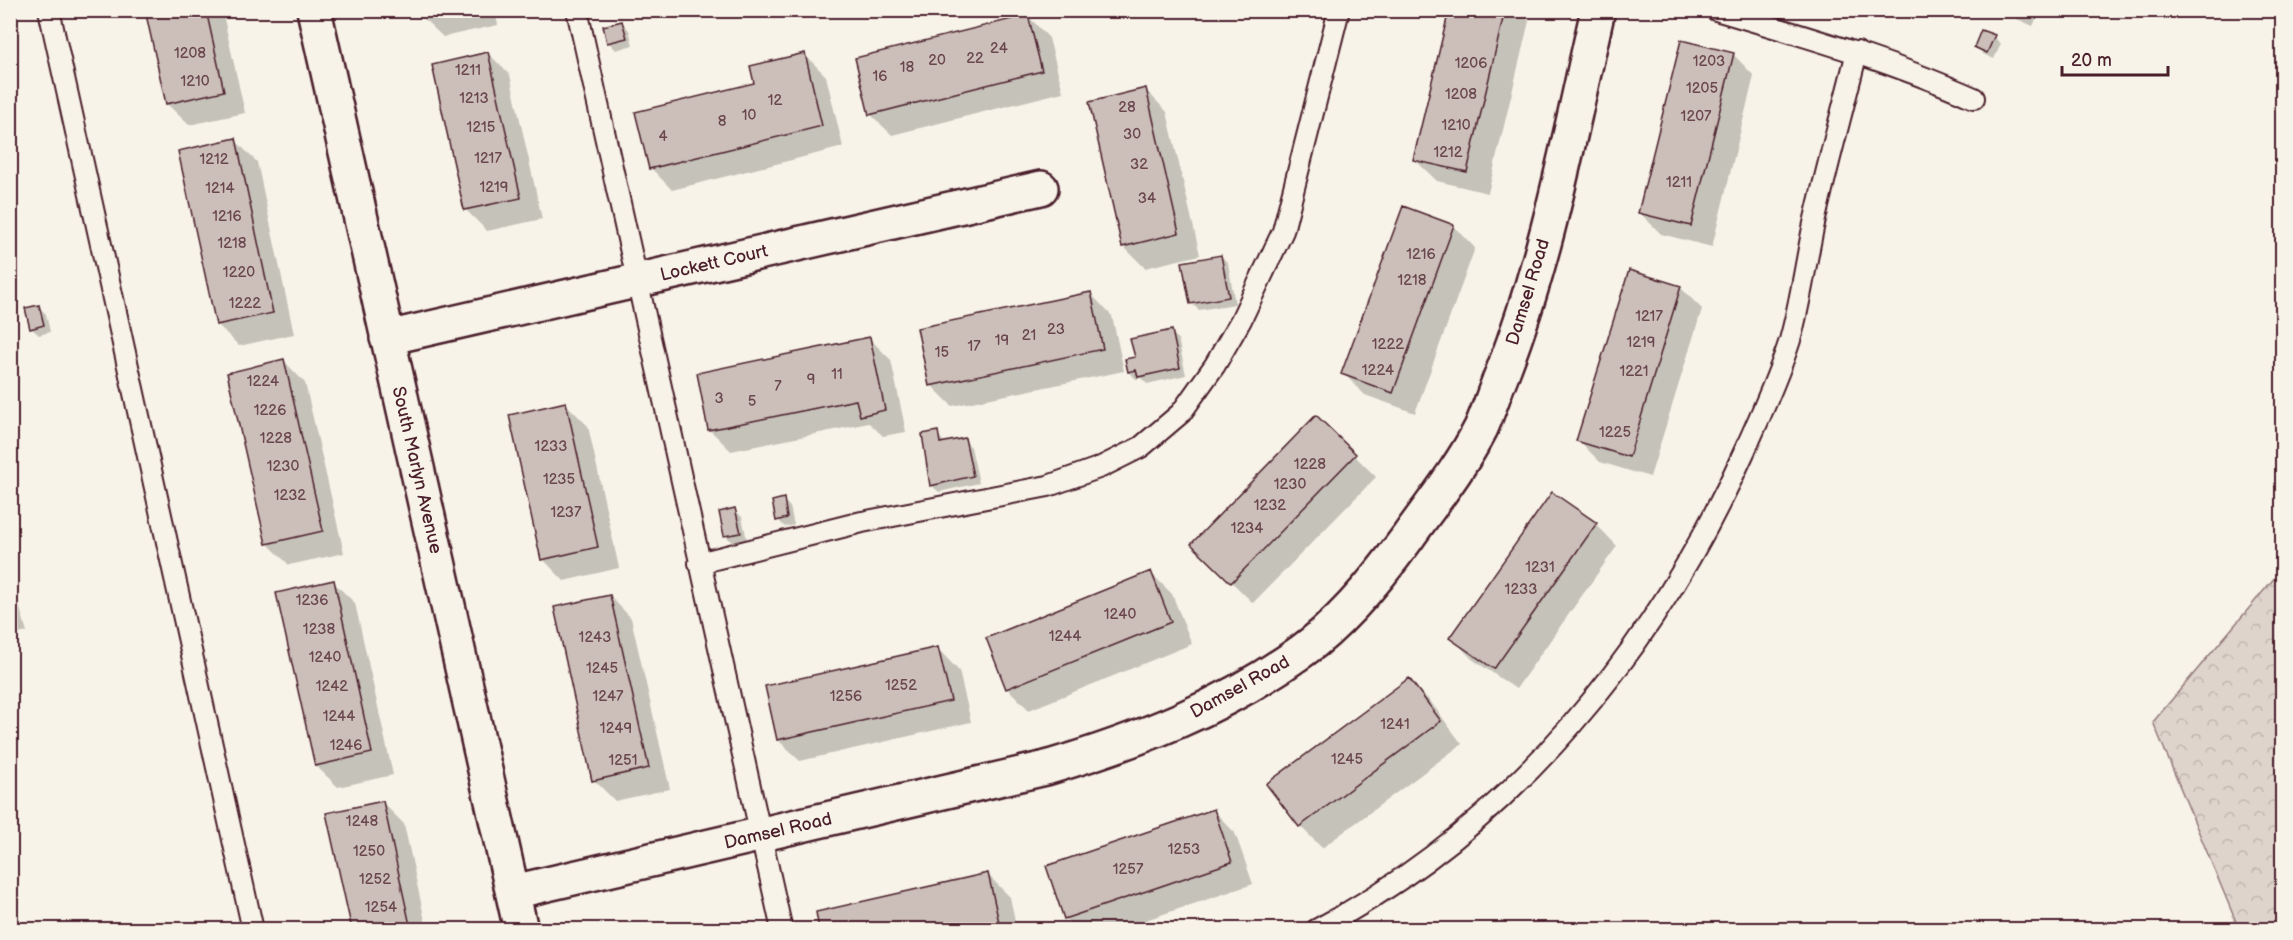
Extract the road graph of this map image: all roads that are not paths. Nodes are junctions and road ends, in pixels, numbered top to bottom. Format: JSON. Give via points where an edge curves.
{"nodes":[{"id":1,"x":49,"y":10,"type":"edge"},
{"id":2,"x":314,"y":10,"type":"edge"},
{"id":3,"x":577,"y":10,"type":"edge"},
{"id":4,"x":1339,"y":10,"type":"edge"},
{"id":5,"x":1598,"y":10,"type":"edge"},
{"id":6,"x":1716,"y":10,"type":"edge"},
{"id":7,"x":1857,"y":52,"type":"junction"},
{"id":8,"x":1974,"y":98,"type":"dead end"},
{"id":9,"x":1041,"y":188,"type":"dead end"},
{"id":10,"x":635,"y":281,"type":"junction"},
{"id":11,"x":387,"y":338,"type":"junction"},
{"id":12,"x":699,"y":563,"type":"junction"},
{"id":13,"x":760,"y":835,"type":"junction"},
{"id":14,"x":513,"y":892,"type":"junction"},
{"id":15,"x":253,"y":930,"type":"edge"},
{"id":16,"x":522,"y":930,"type":"edge"},
{"id":17,"x":782,"y":930,"type":"edge"},
{"id":18,"x":1316,"y":930,"type":"edge"}],
"edges":[{"from":1,"to":15,"type":"lane"},
{"from":2,"to":11,"type":"street","name":"South Marlyn Avenue"},
{"from":3,"to":10,"type":"lane"},
{"from":4,"to":12,"type":"lane","via":[[1282,231],[1241,320],[1181,413],[1141,447],[1048,486],[862,522]]},
{"from":5,"to":13,"type":"street","name":"Damsel Road","via":[[1535,281],[1481,428],[1399,549],[1348,610],[1304,650],[1250,685],[1171,725],[1112,748],[1046,768]]},
{"from":6,"to":7,"type":"lane"},
{"from":7,"to":8,"type":"lane"},
{"from":7,"to":18,"type":"lane","via":[[1790,340],[1750,440],[1694,553],[1610,678],[1551,750],[1498,803],[1440,851]]},
{"from":9,"to":10,"type":"street","name":"Lockett Court"},
{"from":10,"to":11,"type":"street","name":"Lockett Court"},
{"from":10,"to":12,"type":"lane"},
{"from":11,"to":14,"type":"street","name":"South Marlyn Avenue"},
{"from":12,"to":13,"type":"lane"},
{"from":13,"to":14,"type":"street","name":"Damsel Road"},
{"from":13,"to":17,"type":"lane"},
{"from":14,"to":16,"type":"street","name":"South Marlyn Avenue"}]}
